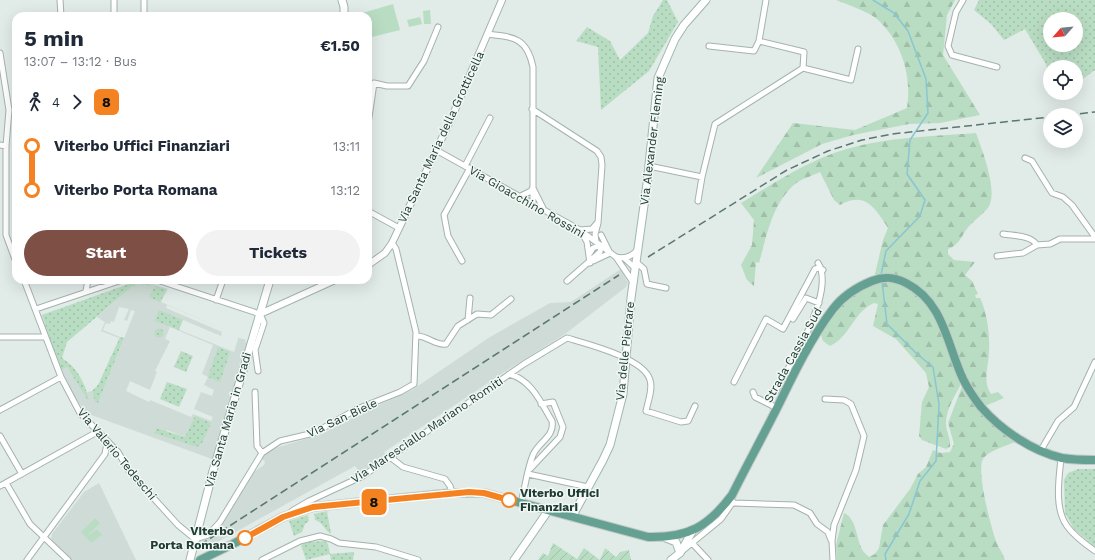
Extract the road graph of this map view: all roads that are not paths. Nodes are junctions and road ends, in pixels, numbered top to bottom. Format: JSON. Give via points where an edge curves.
{"nodes":[{"id":1,"x":60,"y":0,"type":"edge"},
{"id":2,"x":114,"y":0,"type":"edge"},
{"id":3,"x":144,"y":0,"type":"edge"},
{"id":4,"x":502,"y":0,"type":"edge"},
{"id":5,"x":706,"y":0,"type":"edge"},
{"id":6,"x":766,"y":0,"type":"edge"},
{"id":7,"x":963,"y":0,"type":"edge"},
{"id":8,"x":61,"y":12,"type":"edge"},
{"id":9,"x":114,"y":12,"type":"edge"},
{"id":10,"x":144,"y":12,"type":"edge"},
{"id":11,"x":438,"y":27,"type":"dead end"},
{"id":12,"x":488,"y":34,"type":"junction"},
{"id":13,"x":759,"y":41,"type":"junction"},
{"id":14,"x":709,"y":46,"type":"dead end"},
{"id":15,"x":858,"y":49,"type":"dead end"},
{"id":16,"x":0,"y":53,"type":"edge"},
{"id":17,"x":997,"y":67,"type":"dead end"},
{"id":18,"x":803,"y":68,"type":"junction"},
{"id":19,"x":372,"y":97,"type":"edge"},
{"id":20,"x":532,"y":109,"type":"junction"},
{"id":21,"x":9,"y":110,"type":"joint"},
{"id":22,"x":490,"y":118,"type":"dead end"},
{"id":23,"x":0,"y":145,"type":"edge"},
{"id":24,"x":6,"y":146,"type":"junction"},
{"id":25,"x":436,"y":150,"type":"junction"},
{"id":26,"x":1025,"y":158,"type":"dead end"},
{"id":27,"x":648,"y":166,"type":"junction"},
{"id":28,"x":467,"y":167,"type":"junction"},
{"id":29,"x":702,"y":177,"type":"junction"},
{"id":30,"x":533,"y":187,"type":"junction"},
{"id":31,"x":521,"y":196,"type":"junction"},
{"id":32,"x":538,"y":199,"type":"junction"},
{"id":33,"x":698,"y":201,"type":"dead end"},
{"id":34,"x":533,"y":203,"type":"junction"},
{"id":35,"x":544,"y":209,"type":"junction"},
{"id":36,"x":372,"y":213,"type":"edge"},
{"id":37,"x":598,"y":223,"type":"junction"},
{"id":38,"x":399,"y":228,"type":"junction"},
{"id":39,"x":580,"y":230,"type":"junction"},
{"id":40,"x":1003,"y":234,"type":"dead end"},
{"id":41,"x":3,"y":235,"type":"edge"},
{"id":42,"x":601,"y":235,"type":"junction"},
{"id":43,"x":1095,"y":238,"type":"edge"},
{"id":44,"x":392,"y":243,"type":"junction"},
{"id":45,"x":598,"y":244,"type":"junction"},
{"id":46,"x":1037,"y":245,"type":"junction"},
{"id":47,"x":638,"y":248,"type":"junction"},
{"id":48,"x":590,"y":253,"type":"junction"},
{"id":49,"x":610,"y":253,"type":"junction"},
{"id":50,"x":12,"y":254,"type":"edge"},
{"id":51,"x":997,"y":256,"type":"dead end"},
{"id":52,"x":462,"y":261,"type":"dead end"},
{"id":53,"x":623,"y":261,"type":"junction"},
{"id":54,"x":590,"y":262,"type":"junction"},
{"id":55,"x":372,"y":263,"type":"edge"},
{"id":56,"x":818,"y":263,"type":"dead end"},
{"id":57,"x":635,"y":265,"type":"junction"},
{"id":58,"x":823,"y":270,"type":"junction"},
{"id":59,"x":566,"y":281,"type":"dead end"},
{"id":60,"x":633,"y":282,"type":"junction"},
{"id":61,"x":26,"y":284,"type":"edge"},
{"id":62,"x":87,"y":284,"type":"edge"},
{"id":63,"x":108,"y":284,"type":"edge"},
{"id":64,"x":169,"y":284,"type":"edge"},
{"id":65,"x":221,"y":284,"type":"edge"},
{"id":66,"x":269,"y":284,"type":"edge"},
{"id":67,"x":326,"y":284,"type":"edge"},
{"id":68,"x":666,"y":288,"type":"dead end"},
{"id":69,"x":86,"y":291,"type":"junction"},
{"id":70,"x":470,"y":298,"type":"dead end"},
{"id":71,"x":510,"y":299,"type":"dead end"},
{"id":72,"x":216,"y":300,"type":"junction"},
{"id":73,"x":819,"y":303,"type":"junction"},
{"id":74,"x":36,"y":309,"type":"junction"},
{"id":75,"x":260,"y":314,"type":"junction"},
{"id":76,"x":468,"y":320,"type":"junction"},
{"id":77,"x":792,"y":321,"type":"dead end"},
{"id":78,"x":416,"y":336,"type":"junction"},
{"id":79,"x":0,"y":337,"type":"edge"},
{"id":80,"x":45,"y":338,"type":"junction"},
{"id":81,"x":805,"y":346,"type":"junction"},
{"id":82,"x":626,"y":358,"type":"junction"},
{"id":83,"x":1095,"y":362,"type":"edge"},
{"id":84,"x":258,"y":371,"type":"dead end"},
{"id":85,"x":509,"y":374,"type":"junction"},
{"id":86,"x":61,"y":377,"type":"junction"},
{"id":87,"x":734,"y":382,"type":"dead end"},
{"id":88,"x":255,"y":392,"type":"dead end"},
{"id":89,"x":753,"y":392,"type":"dead end"},
{"id":90,"x":775,"y":392,"type":"dead end"},
{"id":91,"x":826,"y":399,"type":"dead end"},
{"id":92,"x":541,"y":404,"type":"junction"},
{"id":93,"x":694,"y":406,"type":"dead end"},
{"id":94,"x":777,"y":408,"type":"junction"},
{"id":95,"x":0,"y":410,"type":"edge"},
{"id":96,"x":97,"y":432,"type":"junction"},
{"id":97,"x":0,"y":436,"type":"edge"},
{"id":98,"x":107,"y":443,"type":"junction"},
{"id":99,"x":1041,"y":450,"type":"junction"},
{"id":100,"x":262,"y":453,"type":"junction"},
{"id":101,"x":390,"y":457,"type":"junction"},
{"id":102,"x":1061,"y":458,"type":"junction"},
{"id":103,"x":1095,"y":460,"type":"edge"},
{"id":104,"x":529,"y":472,"type":"junction"},
{"id":105,"x":22,"y":474,"type":"junction"},
{"id":106,"x":6,"y":483,"type":"junction"},
{"id":107,"x":0,"y":486,"type":"edge"},
{"id":108,"x":588,"y":487,"type":"junction"},
{"id":109,"x":452,"y":493,"type":"junction"},
{"id":110,"x":731,"y":500,"type":"junction"},
{"id":111,"x":521,"y":503,"type":"junction"},
{"id":112,"x":548,"y":511,"type":"junction"},
{"id":113,"x":283,"y":517,"type":"junction"},
{"id":114,"x":572,"y":517,"type":"junction"},
{"id":115,"x":692,"y":532,"type":"junction"},
{"id":116,"x":44,"y":537,"type":"junction"},
{"id":117,"x":666,"y":538,"type":"junction"},
{"id":118,"x":195,"y":539,"type":"junction"},
{"id":119,"x":832,"y":541,"type":"junction"},
{"id":120,"x":692,"y":543,"type":"junction"},
{"id":121,"x":1095,"y":552,"type":"edge"},
{"id":122,"x":680,"y":553,"type":"junction"},
{"id":123,"x":27,"y":560,"type":"edge"},
{"id":124,"x":68,"y":560,"type":"edge"},
{"id":125,"x":190,"y":560,"type":"edge"},
{"id":126,"x":200,"y":560,"type":"edge"},
{"id":127,"x":262,"y":560,"type":"edge"},
{"id":128,"x":418,"y":560,"type":"edge"},
{"id":129,"x":514,"y":560,"type":"edge"},
{"id":130,"x":671,"y":560,"type":"edge"},
{"id":131,"x":708,"y":560,"type":"edge"},
{"id":132,"x":833,"y":560,"type":"edge"}],
"edges":[{"from":1,"to":8,"type":"street"},
{"from":2,"to":9,"type":"street"},
{"from":3,"to":10,"type":"street"},
{"from":4,"to":12,"type":"street","name":"Via Santa Maria della Grotticella"},
{"from":5,"to":27,"type":"main road","name":"Via Alexander Fleming","via":[[684,25],[658,78]]},
{"from":6,"to":13,"type":"street"},
{"from":7,"to":17,"type":"street","via":[[958,4],[949,51],[952,55]]},
{"from":11,"to":19,"type":"street","via":[[424,61],[408,86],[374,83]]},
{"from":12,"to":20,"type":"street","via":[[518,39],[530,56],[533,67]]},
{"from":12,"to":25,"type":"street","name":"Via Santa Maria della Grotticella"},
{"from":13,"to":14,"type":"street","via":[[754,50]]},
{"from":13,"to":18,"type":"street","via":[[804,52]]},
{"from":15,"to":18,"type":"street","via":[[851,80]]},
{"from":16,"to":21,"type":"street"},
{"from":18,"to":29,"type":"street","via":[[715,124]]},
{"from":20,"to":30,"type":"street"},
{"from":20,"to":37,"type":"street","via":[[601,156]]},
{"from":21,"to":24,"type":"street"},
{"from":22,"to":28,"type":"street"},
{"from":23,"to":24,"type":"street"},
{"from":24,"to":41,"type":"street"},
{"from":25,"to":28,"type":"street","name":"Via Gioacchino Rossini"},
{"from":25,"to":38,"type":"street","name":"Via Santa Maria della Grotticella"},
{"from":26,"to":43,"type":"street","via":[[1032,161],[1052,193],[1063,197],[1072,205]]},
{"from":27,"to":29,"type":"street"},
{"from":27,"to":47,"type":"main road","name":"Via Alexander Fleming"},
{"from":28,"to":31,"type":"street","name":"Via Gioacchino Rossini"},
{"from":28,"to":52,"type":"street","via":[[444,215],[448,236]]},
{"from":29,"to":33,"type":"street"},
{"from":30,"to":31,"type":"street"},
{"from":30,"to":32,"type":"street"},
{"from":30,"to":34,"type":"street"},
{"from":31,"to":34,"type":"street","name":"Via Gioacchino Rossini"},
{"from":32,"to":34,"type":"street"},
{"from":32,"to":35,"type":"street"},
{"from":34,"to":35,"type":"street","name":"Via Gioacchino Rossini"},
{"from":35,"to":39,"type":"street","name":"Via Gioacchino Rossini"},
{"from":36,"to":38,"type":"street"},
{"from":37,"to":39,"type":"street","via":[[592,229]]},
{"from":37,"to":42,"type":"street"},
{"from":37,"to":45,"type":"street","via":[[595,234]]},
{"from":38,"to":44,"type":"street","name":"Via Santa Maria della Grotticella"},
{"from":39,"to":45,"type":"street","name":"Via Gioacchino Rossini"},
{"from":39,"to":48,"type":"street"},
{"from":40,"to":46,"type":"street","via":[[1028,238],[1034,240]]},
{"from":41,"to":50,"type":"street"},
{"from":42,"to":45,"type":"street"},
{"from":42,"to":49,"type":"street"},
{"from":43,"to":46,"type":"street","via":[[1060,239],[1050,244]]},
{"from":44,"to":55,"type":"street","name":"Via Santa Maria della Grotticella","via":[[385,253]]},
{"from":44,"to":78,"type":"street","name":"Via San Biele","via":[[396,249]]},
{"from":45,"to":48,"type":"street"},
{"from":45,"to":49,"type":"street","name":"Via Gioacchino Rossini"},
{"from":45,"to":54,"type":"street","via":[[600,252]]},
{"from":46,"to":51,"type":"street","via":[[1023,253]]},
{"from":47,"to":53,"type":"street"},
{"from":47,"to":57,"type":"main road","name":"Via delle Pietrare"},
{"from":48,"to":54,"type":"street"},
{"from":49,"to":53,"type":"street","name":"Via Gioacchino Rossini"},
{"from":49,"to":54,"type":"street"},
{"from":53,"to":57,"type":"street"},
{"from":53,"to":60,"type":"street"},
{"from":54,"to":59,"type":"street"},
{"from":56,"to":58,"type":"street"},
{"from":57,"to":60,"type":"main road","name":"Via delle Pietrare"},
{"from":57,"to":68,"type":"street","via":[[644,269],[647,284]]},
{"from":58,"to":73,"type":"street"},
{"from":58,"to":87,"type":"street","via":[[815,269],[784,329],[766,319]]},
{"from":60,"to":82,"type":"main road","name":"Via delle Pietrare"},
{"from":61,"to":74,"type":"street","name":"Via Valerio Tedeschi"},
{"from":62,"to":69,"type":"street"},
{"from":63,"to":69,"type":"street"},
{"from":64,"to":72,"type":"street"},
{"from":65,"to":72,"type":"street"},
{"from":66,"to":75,"type":"main road","name":"Via Santa Maria in Gradi"},
{"from":67,"to":75,"type":"street"},
{"from":69,"to":74,"type":"street"},
{"from":70,"to":76,"type":"street"},
{"from":71,"to":76,"type":"street","via":[[491,315],[477,314]]},
{"from":72,"to":75,"type":"street"},
{"from":73,"to":77,"type":"street","via":[[806,298]]},
{"from":73,"to":81,"type":"street"},
{"from":74,"to":80,"type":"street","name":"Via Valerio Tedeschi"},
{"from":75,"to":84,"type":"street","via":[[264,323],[255,350]]},
{"from":75,"to":118,"type":"main road","name":"Via Santa Maria in Gradi"},
{"from":76,"to":78,"type":"street","via":[[458,326],[446,344],[440,345],[422,335]]},
{"from":78,"to":100,"type":"street","name":"Via San Biele","via":[[412,386],[357,409],[314,433],[280,441]]},
{"from":79,"to":80,"type":"street"},
{"from":80,"to":86,"type":"street","name":"Via Valerio Tedeschi"},
{"from":81,"to":90,"type":"street"},
{"from":81,"to":94,"type":"main road","name":"Strada Cassia Sud"},
{"from":81,"to":99,"type":"main road","name":"Strada Cassia Sud","via":[[833,308],[858,287],[877,279],[896,279],[920,291],[935,308],[963,380],[982,407],[1015,437]]},
{"from":82,"to":85,"type":"street","name":"Via Maresciallo Mariano Romiti","via":[[567,338]]},
{"from":82,"to":93,"type":"street","via":[[636,362],[650,378],[651,387],[646,411],[681,422],[688,421]]},
{"from":82,"to":108,"type":"main road","name":"Via delle Pietrare","via":[[623,394],[610,445]]},
{"from":83,"to":99,"type":"street","via":[[1074,407],[1058,421]]},
{"from":85,"to":92,"type":"street","via":[[526,381]]},
{"from":85,"to":101,"type":"street","name":"Via Maresciallo Mariano Romiti"},
{"from":86,"to":95,"type":"street"},
{"from":86,"to":96,"type":"street","name":"Via Valerio Tedeschi","via":[[80,413]]},
{"from":88,"to":100,"type":"street","via":[[257,446]]},
{"from":89,"to":94,"type":"street","via":[[755,397]]},
{"from":91,"to":119,"type":"street","via":[[844,400],[851,404],[864,436],[856,470],[834,525]]},
{"from":92,"to":104,"type":"street","via":[[553,426],[552,432],[533,454]]},
{"from":92,"to":104,"type":"street","via":[[553,402],[563,427],[560,437]]},
{"from":94,"to":110,"type":"main road","name":"Strada Cassia Sud"},
{"from":96,"to":98,"type":"street","name":"Via Valerio Tedeschi"},
{"from":96,"to":105,"type":"street"},
{"from":97,"to":105,"type":"street"},
{"from":98,"to":116,"type":"street","via":[[105,454]]},
{"from":98,"to":118,"type":"street","name":"Via Valerio Tedeschi","via":[[118,452],[129,471]]},
{"from":99,"to":102,"type":"main road","name":"Strada Cassia Sud"},
{"from":100,"to":118,"type":"street","name":"Via San Biele","via":[[220,522],[208,535]]},
{"from":101,"to":109,"type":"street","via":[[403,467],[445,480]]},
{"from":101,"to":113,"type":"street","name":"Via Maresciallo Mariano Romiti","via":[[354,482],[309,501]]},
{"from":102,"to":103,"type":"main road","name":"Strada Cassia Sud"},
{"from":102,"to":121,"type":"street","via":[[1061,514],[1071,531]]},
{"from":104,"to":108,"type":"street"},
{"from":104,"to":111,"type":"street"},
{"from":105,"to":106,"type":"street"},
{"from":106,"to":107,"type":"street"},
{"from":106,"to":116,"type":"street","via":[[30,524]]},
{"from":108,"to":114,"type":"main road","name":"Via delle Pietrare"},
{"from":109,"to":111,"type":"main road","via":[[484,493]]},
{"from":109,"to":113,"type":"main road","via":[[313,507]]},
{"from":110,"to":115,"type":"main road","name":"Strada Cassia Sud"},
{"from":110,"to":119,"type":"street","via":[[794,505],[810,513],[817,524],[828,532]]},
{"from":110,"to":120,"type":"street","via":[[721,519]]},
{"from":111,"to":112,"type":"main road"},
{"from":112,"to":114,"type":"main road"},
{"from":112,"to":129,"type":"main road"},
{"from":113,"to":126,"type":"main road","via":[[228,548]]},
{"from":114,"to":117,"type":"main road","via":[[638,536]]},
{"from":115,"to":117,"type":"main road"},
{"from":115,"to":122,"type":"main road"},
{"from":116,"to":123,"type":"street"},
{"from":116,"to":124,"type":"street"},
{"from":117,"to":122,"type":"main road","via":[[676,542]]},
{"from":118,"to":125,"type":"main road","name":"Via Santa Maria in Gradi"},
{"from":119,"to":132,"type":"street"},
{"from":120,"to":122,"type":"street"},
{"from":120,"to":131,"type":"street"},
{"from":122,"to":130,"type":"main road"},
{"from":127,"to":128,"type":"street","via":[[300,541],[320,536],[339,543],[376,547]]}]}
